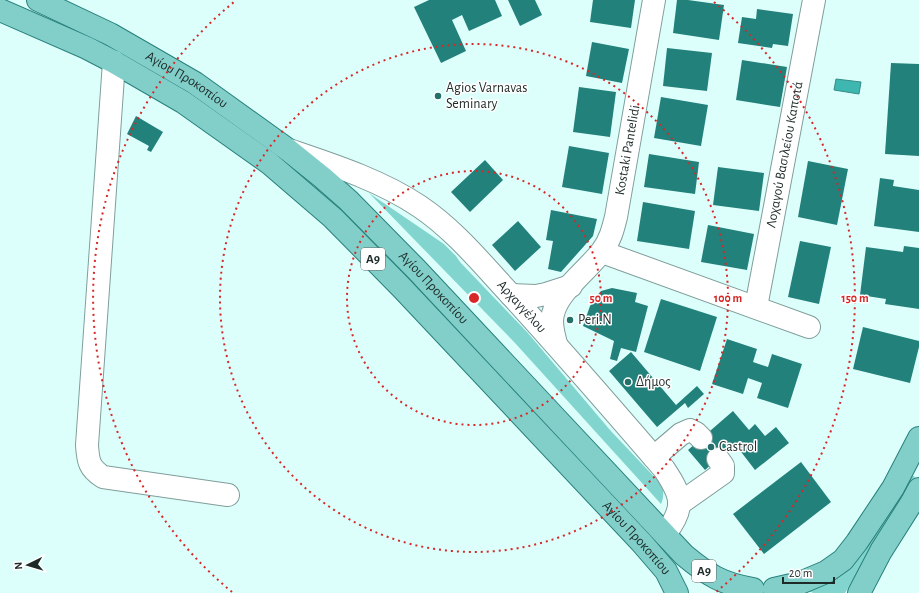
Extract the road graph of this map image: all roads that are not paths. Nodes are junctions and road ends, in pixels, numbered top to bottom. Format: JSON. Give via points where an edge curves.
{"nodes":[{"id":1,"x":38,"y":0,"type":"edge"},
{"id":2,"x":654,"y":0,"type":"edge"},
{"id":3,"x":814,"y":1,"type":"edge"},
{"id":4,"x":0,"y":10,"type":"edge"},
{"id":5,"x":114,"y":62,"type":"junction"},
{"id":6,"x":287,"y":149,"type":"junction"},
{"id":7,"x":602,"y":252,"type":"junction"},
{"id":8,"x":571,"y":286,"type":"junction"},
{"id":9,"x":511,"y":295,"type":"junction"},
{"id":10,"x":756,"y":307,"type":"junction"},
{"id":11,"x":809,"y":326,"type":"dead end"},
{"id":12,"x":556,"y":344,"type":"junction"},
{"id":13,"x":702,"y":438,"type":"dead end"},
{"id":14,"x":919,"y":438,"type":"edge"},
{"id":15,"x":654,"y":457,"type":"junction"},
{"id":16,"x":718,"y":459,"type":"dead end"},
{"id":17,"x":919,"y":489,"type":"edge"},
{"id":18,"x":228,"y":495,"type":"dead end"},
{"id":19,"x":680,"y":504,"type":"junction"},
{"id":20,"x":665,"y":534,"type":"junction"},
{"id":21,"x":763,"y":591,"type":"edge"},
{"id":22,"x":677,"y":593,"type":"edge"},
{"id":23,"x":859,"y":593,"type":"edge"}],
"edges":[{"from":1,"to":6,"type":"main road","name":"Αγίου Προκοπίου","number":"A9","via":[[110,34],[195,83]]},
{"from":2,"to":7,"type":"street","name":"Kostaki Pantelidi","via":[[616,217],[608,243]]},
{"from":3,"to":10,"type":"street","name":"Λοχαγού Βασιλείου Καποτά"},
{"from":4,"to":5,"type":"main road","name":"Αγίου Προκοπίου","number":"A9"},
{"from":5,"to":18,"type":"street","via":[[88,460],[94,471],[103,477]]},
{"from":5,"to":22,"type":"main road","name":"Αγίου Προκοπίου","number":"A9","via":[[183,102],[269,163],[333,218],[641,542],[666,571]]},
{"from":6,"to":9,"type":"street","name":"Αρχαγγέλου","via":[[336,166],[398,193],[419,206],[438,220]]},
{"from":6,"to":20,"type":"main road","name":"Αγίου Προκοπίου","number":"A9","via":[[348,200]]},
{"from":7,"to":8,"type":"street","name":"Kostaki Pantelidi"},
{"from":7,"to":10,"type":"street"},
{"from":8,"to":9,"type":"street","name":"Kostaki Pantelidi","via":[[536,296]]},
{"from":8,"to":12,"type":"street","name":"Kostaki Pantelidi","via":[[556,304],[552,315]]},
{"from":9,"to":12,"type":"street","name":"Αρχαγγέλου"},
{"from":10,"to":11,"type":"street"},
{"from":12,"to":15,"type":"street","name":"Αρχαγγέλου"},
{"from":13,"to":15,"type":"street","via":[[690,430],[681,434]]},
{"from":14,"to":21,"type":"main road","via":[[893,488],[843,560],[826,572],[800,582]]},
{"from":15,"to":19,"type":"street","name":"Αρχαγγέλου","via":[[673,482]]},
{"from":16,"to":19,"type":"street","via":[[723,466],[723,473]]},
{"from":17,"to":23,"type":"main road","via":[[881,550]]},
{"from":19,"to":20,"type":"street","via":[[676,518]]},
{"from":20,"to":21,"type":"main road","name":"Αγίου Προκοπίου","number":"A9","via":[[704,572],[736,586]]}]}
